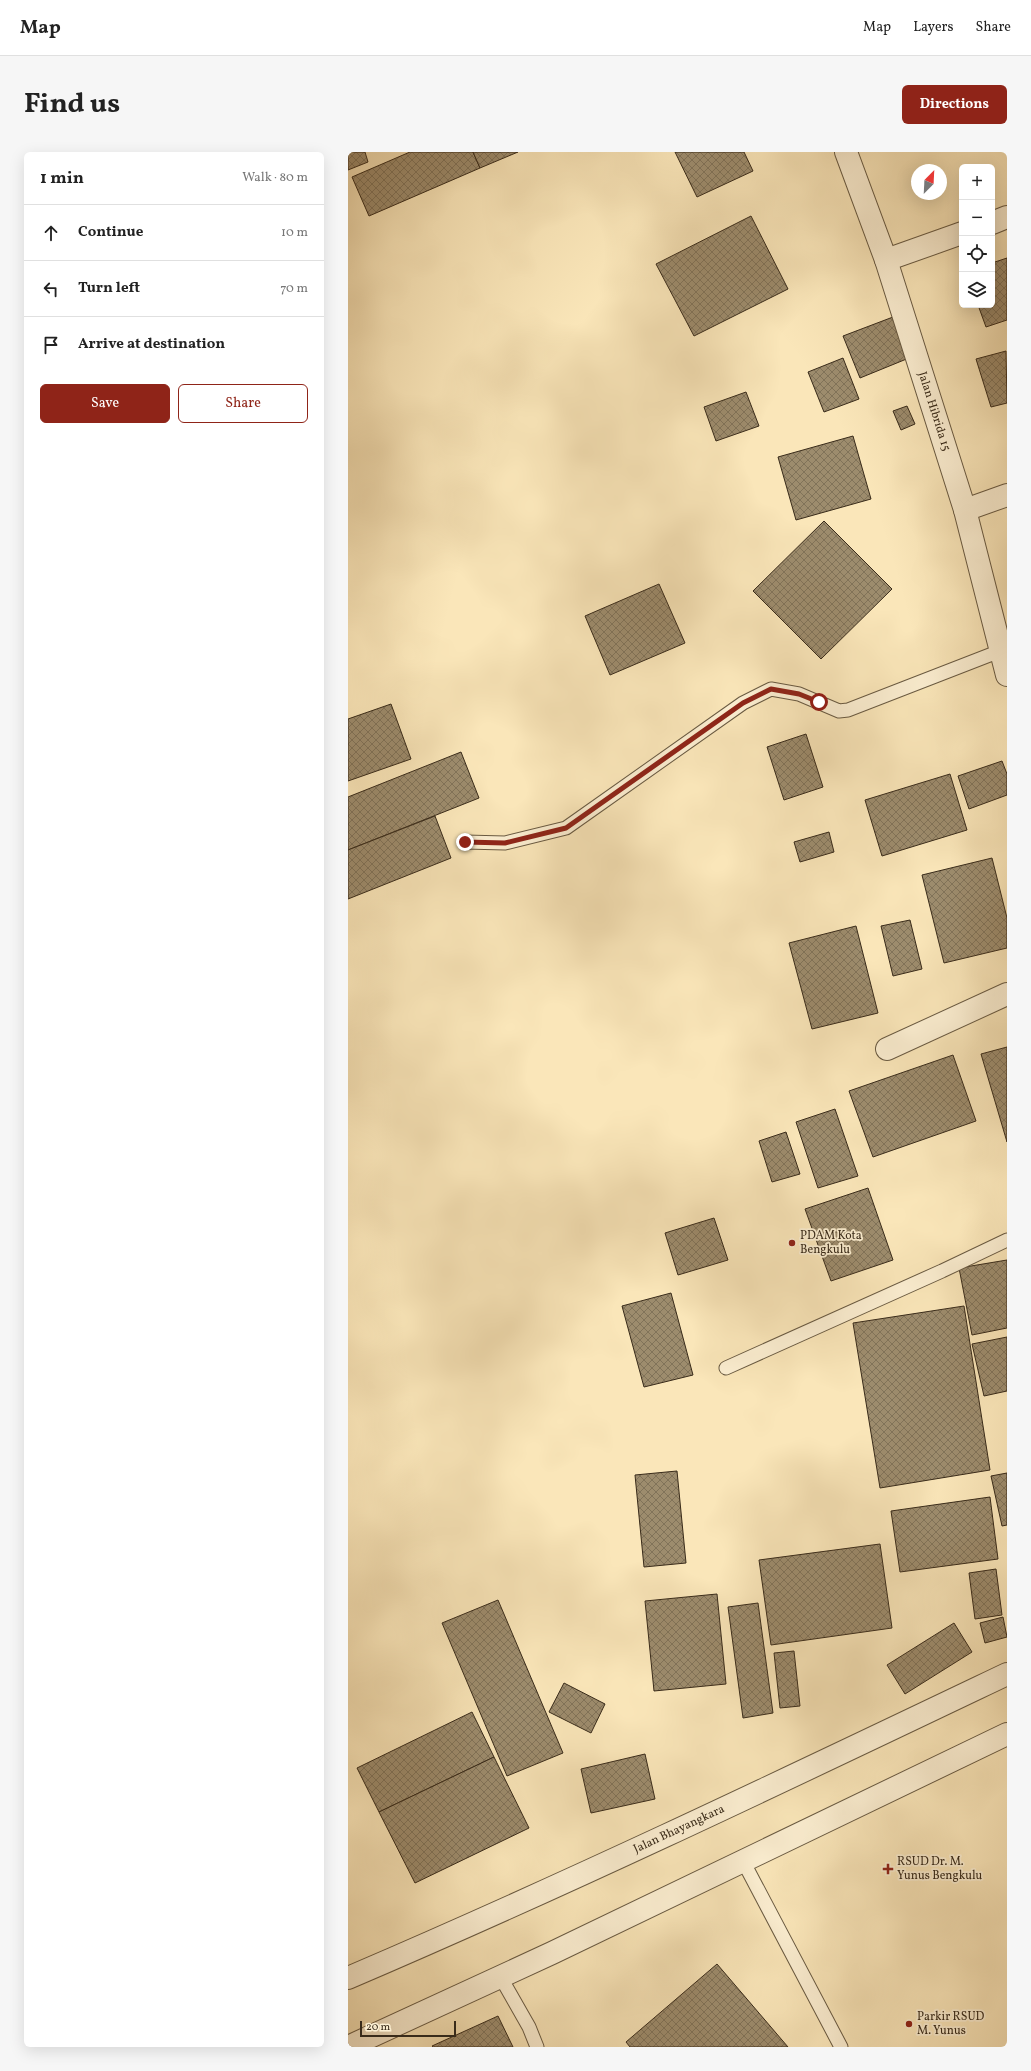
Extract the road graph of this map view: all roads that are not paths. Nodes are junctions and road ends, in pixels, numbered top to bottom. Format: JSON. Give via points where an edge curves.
{"nodes":[{"id":1,"x":846,"y":152,"type":"edge"},
{"id":2,"x":1007,"y":217,"type":"edge"},
{"id":3,"x":995,"y":222,"type":"edge"},
{"id":4,"x":959,"y":234,"type":"edge"},
{"id":5,"x":886,"y":260,"type":"junction"},
{"id":6,"x":1007,"y":494,"type":"edge"},
{"id":7,"x":965,"y":510,"type":"junction"},
{"id":8,"x":1000,"y":651,"type":"junction"},
{"id":9,"x":1007,"y":675,"type":"edge"},
{"id":10,"x":465,"y":842,"type":"dead end"},
{"id":11,"x":1007,"y":994,"type":"edge"},
{"id":12,"x":887,"y":1049,"type":"dead end"},
{"id":13,"x":1007,"y":1240,"type":"edge"},
{"id":14,"x":726,"y":1368,"type":"dead end"},
{"id":15,"x":1007,"y":1674,"type":"edge"},
{"id":16,"x":1007,"y":1734,"type":"edge"},
{"id":17,"x":743,"y":1861,"type":"junction"},
{"id":18,"x":500,"y":1976,"type":"junction"},
{"id":19,"x":348,"y":1978,"type":"edge"},
{"id":20,"x":348,"y":2047,"type":"edge"},
{"id":21,"x":537,"y":2047,"type":"edge"},
{"id":22,"x":841,"y":2047,"type":"edge"}],
"edges":[{"from":1,"to":5,"type":"street","name":"Jalan Hibrida 15"},
{"from":2,"to":3,"type":"street"},
{"from":4,"to":5,"type":"street"},
{"from":5,"to":7,"type":"street","name":"Jalan Hibrida 15"},
{"from":6,"to":7,"type":"street"},
{"from":7,"to":8,"type":"street","name":"Jalan Hibrida 15"},
{"from":8,"to":9,"type":"street","name":"Jalan Hibrida 15"},
{"from":8,"to":10,"type":"lane","via":[[848,710],[839,711],[799,694],[771,689],[743,703],[566,828],[505,843]]},
{"from":11,"to":12,"type":"street"},
{"from":13,"to":14,"type":"lane"},
{"from":15,"to":19,"type":"street","name":"Jalan Bhayangkara","via":[[437,1940]]},
{"from":16,"to":17,"type":"street"},
{"from":17,"to":18,"type":"street"},
{"from":17,"to":22,"type":"lane"},
{"from":18,"to":20,"type":"street"},
{"from":18,"to":21,"type":"lane"}]}
